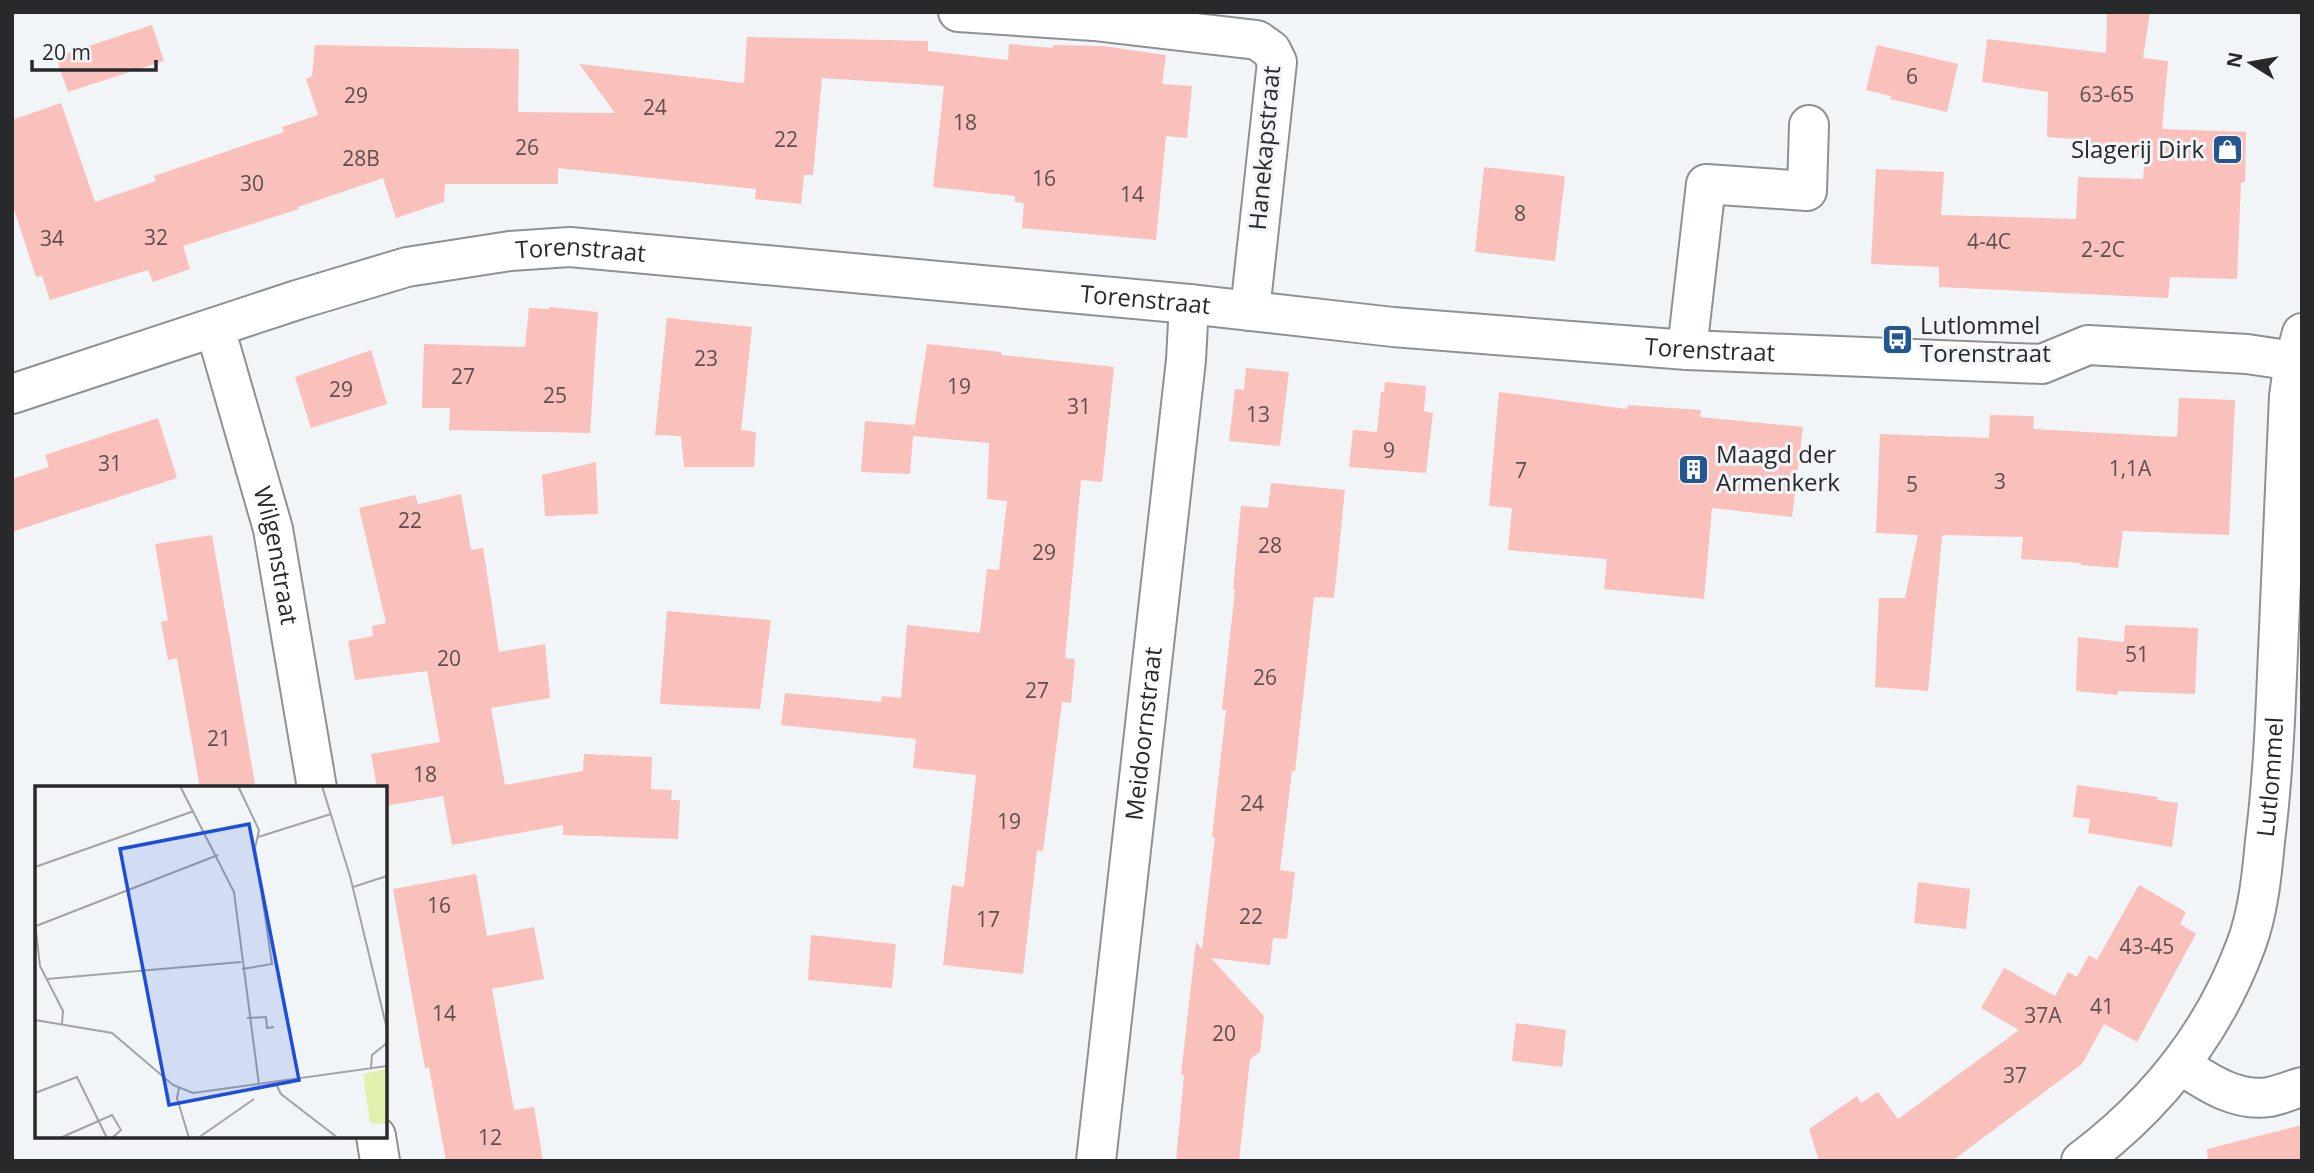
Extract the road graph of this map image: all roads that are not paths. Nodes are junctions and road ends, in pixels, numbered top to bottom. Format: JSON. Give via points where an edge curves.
{"nodes":[{"id":1,"x":958,"y":12,"type":"edge"},
{"id":2,"x":1809,"y":125,"type":"dead end"},
{"id":3,"x":1189,"y":304,"type":"junction"},
{"id":4,"x":1250,"y":311,"type":"junction"},
{"id":5,"x":215,"y":328,"type":"junction"},
{"id":6,"x":2298,"y":347,"type":"edge"},
{"id":7,"x":1687,"y":350,"type":"junction"},
{"id":8,"x":12,"y":394,"type":"edge"},
{"id":9,"x":317,"y":786,"type":"edge"},
{"id":10,"x":2181,"y":1065,"type":"junction"},
{"id":11,"x":2302,"y":1087,"type":"edge"},
{"id":12,"x":376,"y":1138,"type":"edge"},
{"id":13,"x":380,"y":1161,"type":"edge"},
{"id":14,"x":1096,"y":1161,"type":"edge"},
{"id":15,"x":2081,"y":1161,"type":"edge"}],
"edges":[{"from":1,"to":4,"type":"street","name":"Hanekapstraat","via":[[1094,21],[1257,40],[1271,50],[1277,62]]},
{"from":2,"to":7,"type":"street","via":[[1807,191],[1706,184]]},
{"from":3,"to":4,"type":"street","name":"Torenstraat"},
{"from":3,"to":5,"type":"street","name":"Torenstraat","via":[[570,247],[407,267]]},
{"from":3,"to":14,"type":"street","name":"Meidoornstraat"},
{"from":4,"to":7,"type":"street","name":"Torenstraat"},
{"from":5,"to":8,"type":"street","name":"Torenstraat"},
{"from":5,"to":9,"type":"street","name":"Wilgenstraat","via":[[273,529]]},
{"from":6,"to":7,"type":"street","name":"Torenstraat","via":[[2248,354],[2088,345],[2042,364]]},
{"from":6,"to":10,"type":"street","name":"Lutlommel","via":[[2289,396],[2273,766],[2261,880],[2247,943],[2219,1007]]},
{"from":10,"to":11,"type":"street","via":[[2212,1086],[2243,1096],[2269,1097]]},
{"from":10,"to":15,"type":"street","name":"Lutlommel","via":[[2147,1106]]},
{"from":12,"to":13,"type":"street"}]}
